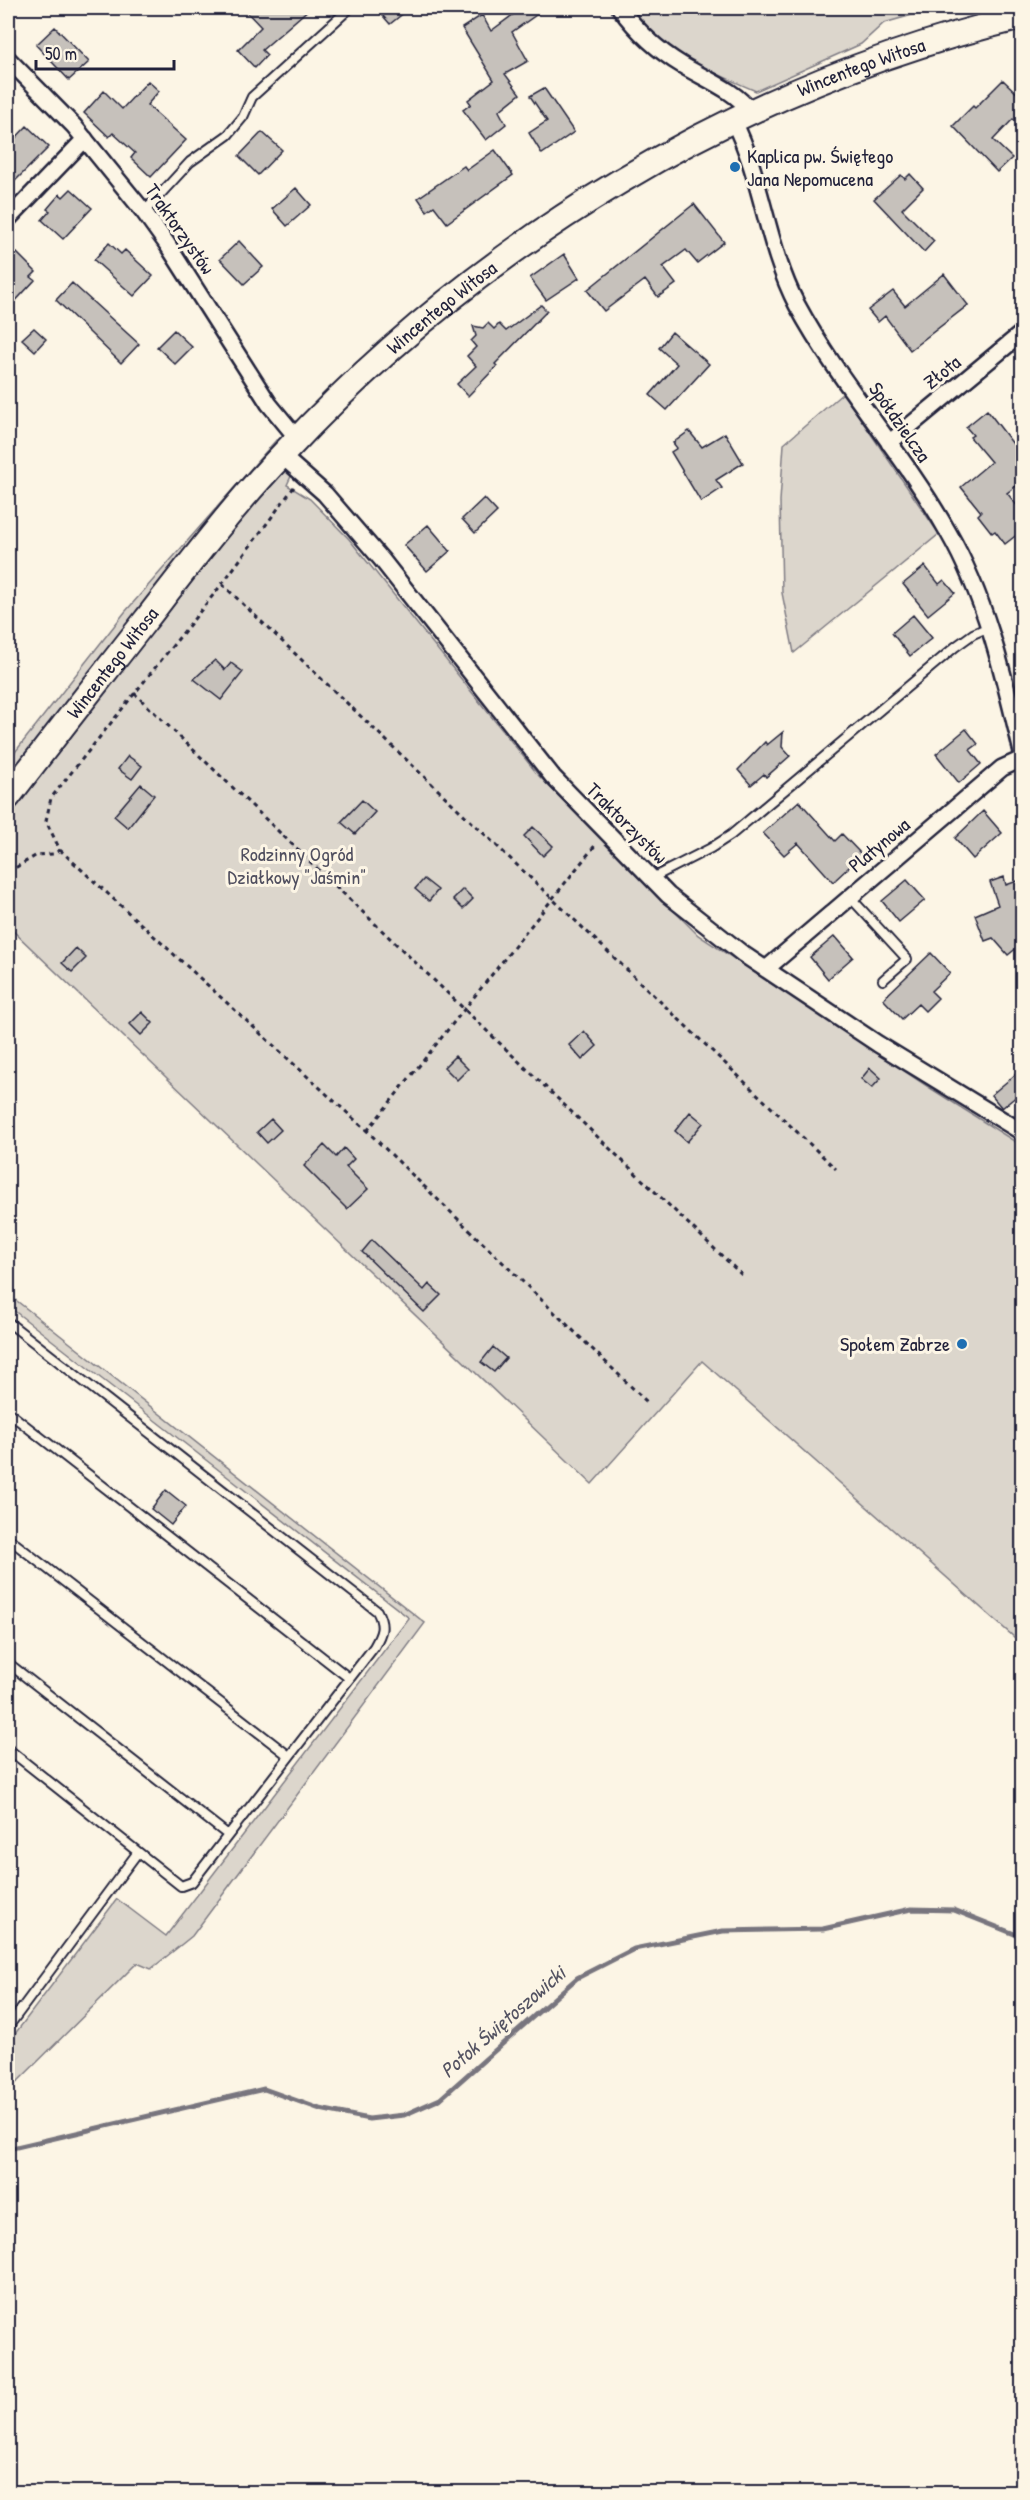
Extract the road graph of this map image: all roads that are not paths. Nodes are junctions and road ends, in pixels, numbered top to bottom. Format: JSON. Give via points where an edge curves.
{"nodes":[{"id":1,"x":350,"y":8,"type":"edge"},
{"id":2,"x":620,"y":8,"type":"edge"},
{"id":3,"x":1023,"y":16,"type":"edge"},
{"id":4,"x":8,"y":59,"type":"edge"},
{"id":5,"x":742,"y":116,"type":"junction"},
{"id":6,"x":85,"y":139,"type":"junction"},
{"id":7,"x":144,"y":212,"type":"junction"},
{"id":8,"x":8,"y":219,"type":"edge"},
{"id":9,"x":1023,"y":333,"type":"edge"},
{"id":10,"x":889,"y":443,"type":"junction"},
{"id":11,"x":289,"y":446,"type":"junction"},
{"id":12,"x":989,"y":627,"type":"junction"},
{"id":13,"x":1023,"y":752,"type":"edge"},
{"id":14,"x":1023,"y":759,"type":"edge"},
{"id":15,"x":8,"y":797,"type":"edge"},
{"id":16,"x":652,"y":878,"type":"junction"},
{"id":17,"x":850,"y":897,"type":"junction"},
{"id":18,"x":766,"y":969,"type":"junction"},
{"id":19,"x":883,"y":980,"type":"dead end"},
{"id":20,"x":1023,"y":1132,"type":"edge"},
{"id":21,"x":8,"y":1322,"type":"edge"},
{"id":22,"x":8,"y":1412,"type":"edge"},
{"id":23,"x":8,"y":1538,"type":"edge"},
{"id":24,"x":8,"y":1663,"type":"edge"},
{"id":25,"x":349,"y":1678,"type":"junction"},
{"id":26,"x":8,"y":1749,"type":"edge"},
{"id":27,"x":289,"y":1756,"type":"junction"},
{"id":28,"x":228,"y":1835,"type":"junction"},
{"id":29,"x":138,"y":1852,"type":"junction"},
{"id":30,"x":8,"y":2027,"type":"edge"}],
"edges":[{"from":1,"to":7,"type":"lane","via":[[252,97],[243,117],[228,135],[190,162]]},
{"from":2,"to":5,"type":"street","via":[[657,48],[745,105]]},
{"from":3,"to":5,"type":"main road","name":"Wincentego Witosa","via":[[876,59]]},
{"from":4,"to":6,"type":"street","name":"Traktorzystów"},
{"from":5,"to":10,"type":"street","name":"Spółdzielcza","via":[[748,154],[778,262],[797,304],[830,358]]},
{"from":5,"to":11,"type":"main road","name":"Wincentego Witosa","via":[[628,175],[555,220],[405,336]]},
{"from":6,"to":7,"type":"street","name":"Traktorzystów"},
{"from":6,"to":8,"type":"street"},
{"from":7,"to":11,"type":"street","name":"Traktorzystów","via":[[269,404]]},
{"from":9,"to":10,"type":"street","name":"Złota"},
{"from":10,"to":12,"type":"street","name":"Spółdzielcza","via":[[949,533]]},
{"from":11,"to":15,"type":"main road","name":"Wincentego Witosa","via":[[173,585]]},
{"from":11,"to":16,"type":"street","name":"Traktorzystów","via":[[305,474],[382,560],[537,758]]},
{"from":12,"to":13,"type":"street","name":"Spółdzielcza"},
{"from":12,"to":16,"type":"lane","via":[[955,647],[731,835]]},
{"from":14,"to":17,"type":"street","name":"Platynowa","via":[[1002,768]]},
{"from":16,"to":18,"type":"street","name":"Traktorzystów","via":[[711,931]]},
{"from":17,"to":18,"type":"street","name":"Platynowa"},
{"from":17,"to":19,"type":"lane","via":[[908,959]]},
{"from":18,"to":20,"type":"street","name":"Traktorzystów","via":[[878,1044]]},
{"from":21,"to":25,"type":"lane","via":[[377,1611],[383,1621],[382,1632]]},
{"from":22,"to":25,"type":"lane"},
{"from":23,"to":27,"type":"lane"},
{"from":24,"to":28,"type":"lane"},
{"from":25,"to":27,"type":"lane"},
{"from":26,"to":29,"type":"lane"},
{"from":27,"to":28,"type":"lane"},
{"from":28,"to":29,"type":"lane","via":[[192,1882],[181,1886]]},
{"from":29,"to":30,"type":"lane"}]}
